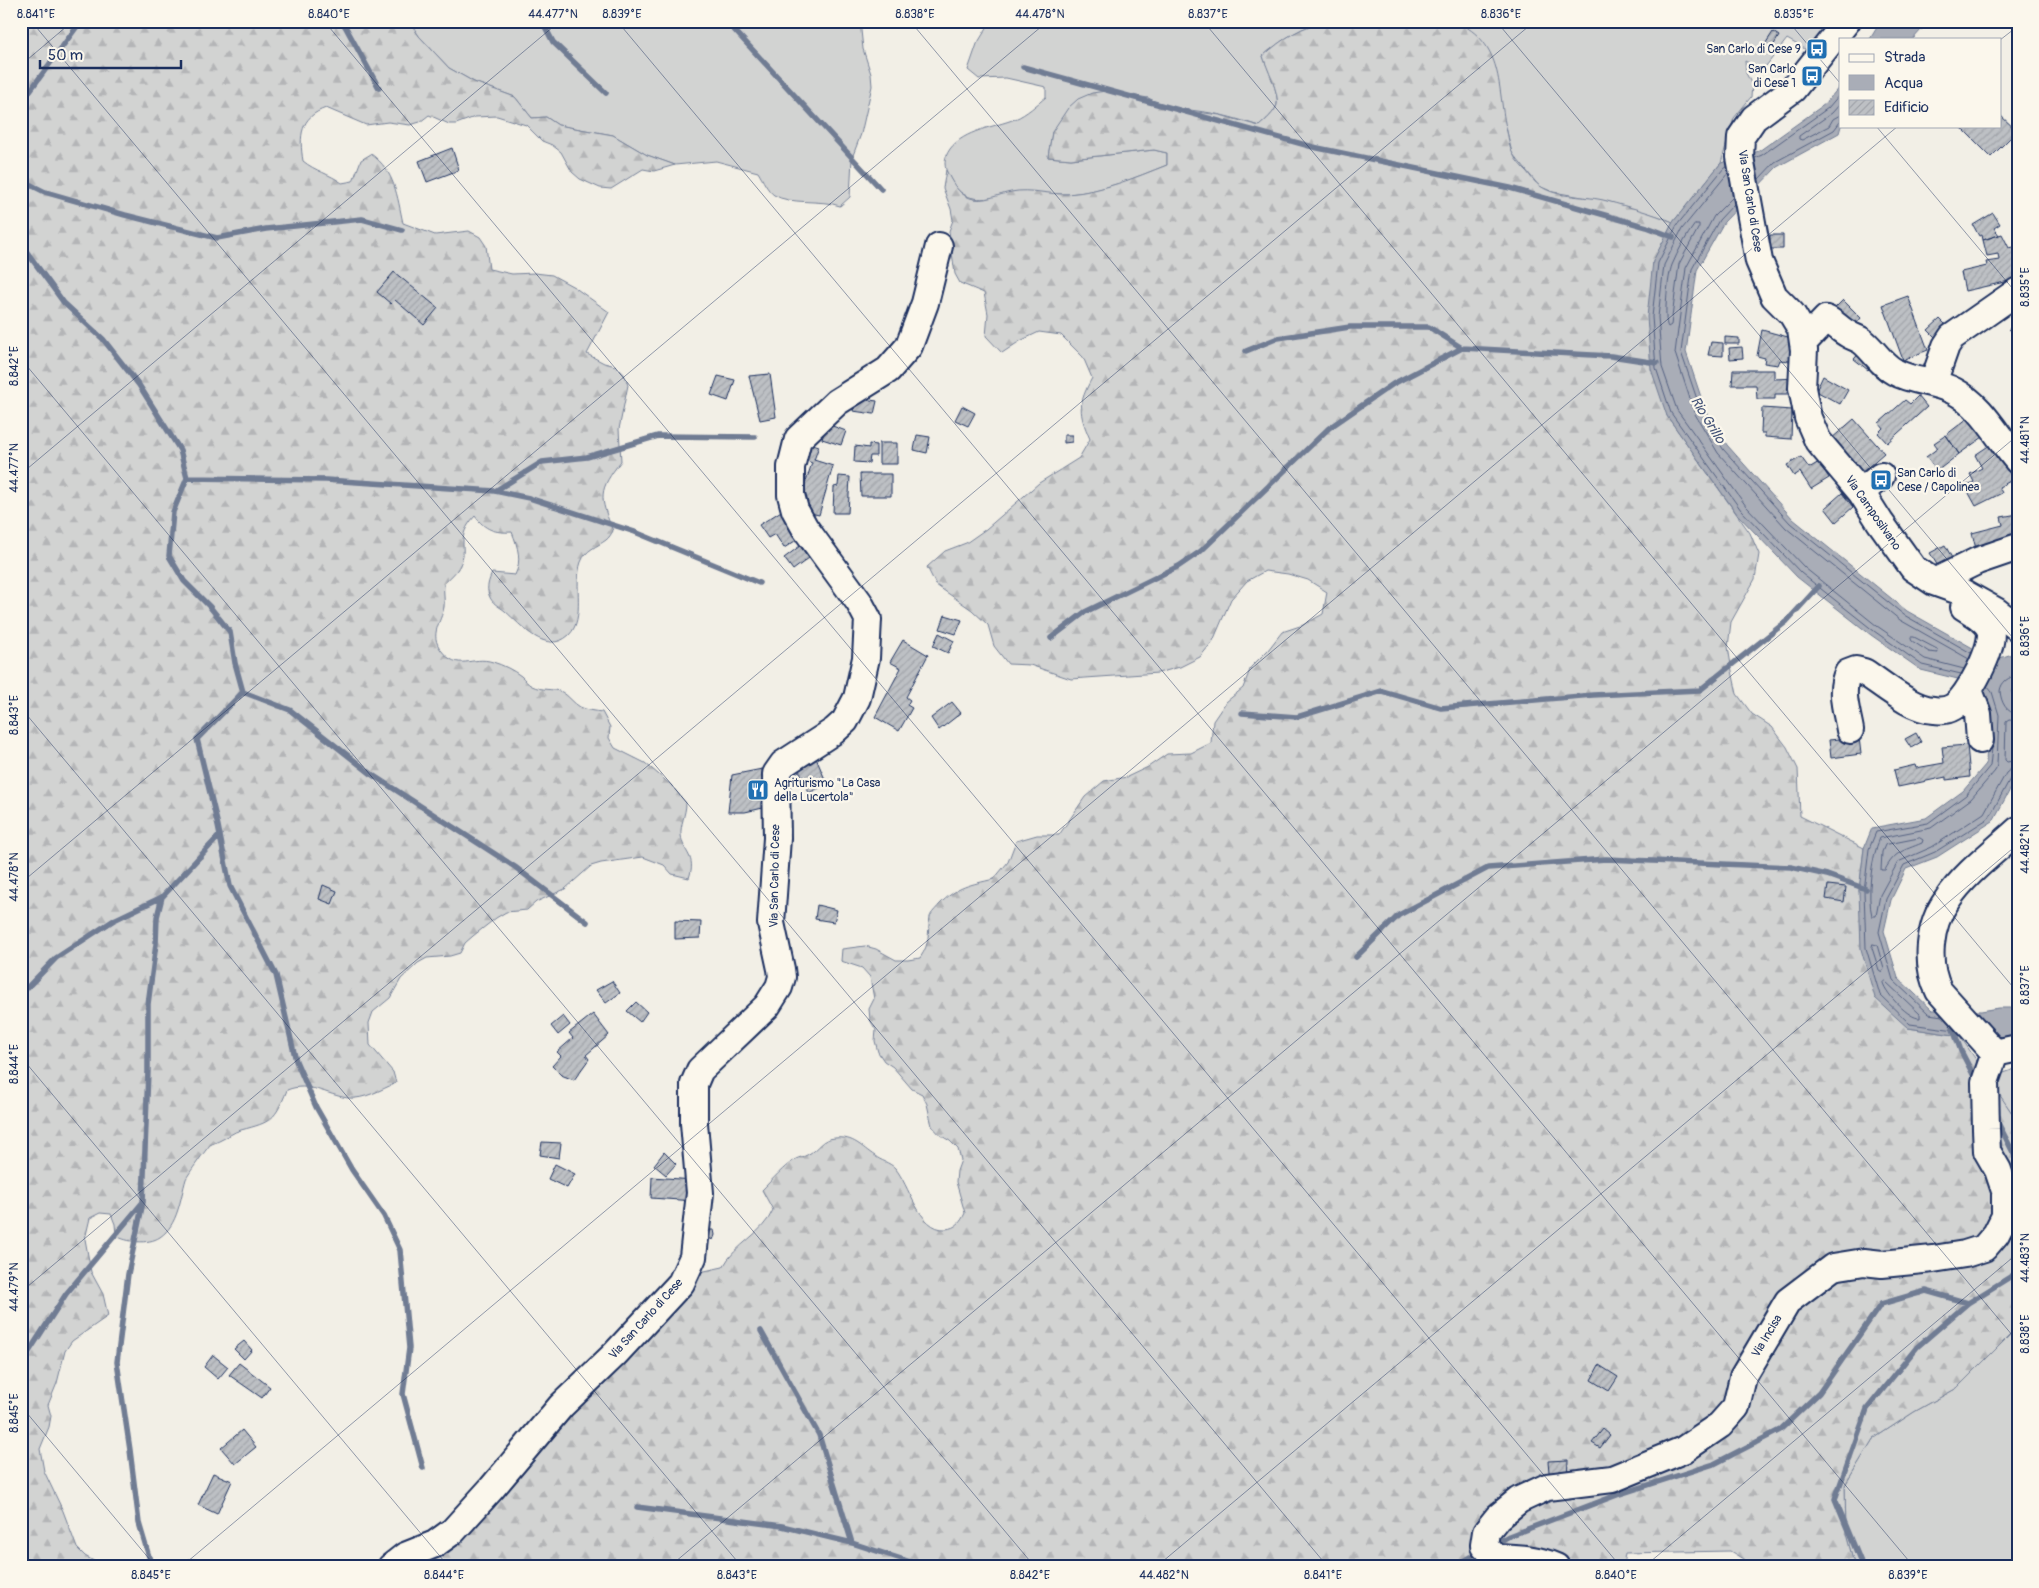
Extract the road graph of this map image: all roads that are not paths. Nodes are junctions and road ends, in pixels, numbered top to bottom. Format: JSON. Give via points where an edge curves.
{"nodes":[{"id":1,"x":1847,"y":21,"type":"edge"},
{"id":2,"x":939,"y":246,"type":"dead end"},
{"id":3,"x":2018,"y":292,"type":"edge"},
{"id":4,"x":1803,"y":347,"type":"junction"},
{"id":5,"x":1933,"y":383,"type":"junction"},
{"id":6,"x":2018,"y":461,"type":"edge"},
{"id":7,"x":1881,"y":476,"type":"dead end"},
{"id":8,"x":1861,"y":492,"type":"junction"},
{"id":9,"x":2018,"y":547,"type":"edge"},
{"id":10,"x":1934,"y":582,"type":"junction"},
{"id":11,"x":2018,"y":628,"type":"edge"},
{"id":12,"x":1969,"y":690,"type":"junction"},
{"id":13,"x":1850,"y":730,"type":"dead end"},
{"id":14,"x":1980,"y":740,"type":"dead end"},
{"id":15,"x":2018,"y":830,"type":"edge"},
{"id":16,"x":1999,"y":1047,"type":"edge"},
{"id":17,"x":391,"y":1567,"type":"edge"},
{"id":18,"x":1556,"y":1567,"type":"edge"}],
"edges":[{"from":1,"to":4,"type":"street","name":"Via San Carlo di Cese","via":[[1794,90],[1754,118],[1741,137],[1740,157],[1758,261],[1774,296],[1792,314],[1801,329]]},
{"from":2,"to":17,"type":"street","name":"Via San Carlo di Cese","via":[[926,303],[909,346],[888,370],[837,402],[798,439],[791,468],[790,494],[805,528],[868,619],[866,658],[857,698],[845,721],[834,732],[783,764],[776,774],[777,838],[771,923],[782,977],[766,1006],[700,1070],[694,1084],[700,1193],[693,1257],[680,1283],[615,1354],[561,1406],[453,1531]]},
{"from":3,"to":5,"type":"street","via":[[1952,337]]},
{"from":4,"to":5,"type":"street","via":[[1826,319],[1862,340],[1896,373]]},
{"from":4,"to":8,"type":"street","name":"Via Camposilvano","via":[[1802,388],[1808,418],[1818,440]]},
{"from":5,"to":6,"type":"street","via":[[1954,391],[1980,412]]},
{"from":7,"to":8,"type":"street"},
{"from":8,"to":10,"type":"street","name":"Via Camposilvano","via":[[1913,568]]},
{"from":9,"to":10,"type":"street"},
{"from":10,"to":11,"type":"street","name":"Via Camposilvano","via":[[1962,592]]},
{"from":10,"to":12,"type":"street","name":"Via Camposilvano","via":[[1948,597],[1984,620],[1990,628],[1990,644]]},
{"from":12,"to":13,"type":"street","name":"Via Camposilvano","via":[[1953,707],[1924,709],[1856,670],[1845,680]]},
{"from":12,"to":14,"type":"street","via":[[1978,714]]},
{"from":15,"to":16,"type":"street","via":[[1968,875],[1947,900],[1934,926],[1931,948],[1931,967],[1939,991]]},
{"from":16,"to":18,"type":"street","name":"Via Incisa","via":[[1985,1082],[1988,1151],[2005,1191],[2005,1216],[1996,1234],[1984,1248],[1965,1254],[1833,1267],[1788,1302],[1743,1377],[1736,1408],[1720,1425],[1683,1450],[1612,1479],[1547,1487],[1519,1500],[1486,1532],[1484,1545],[1495,1557],[1543,1561]]}]}
